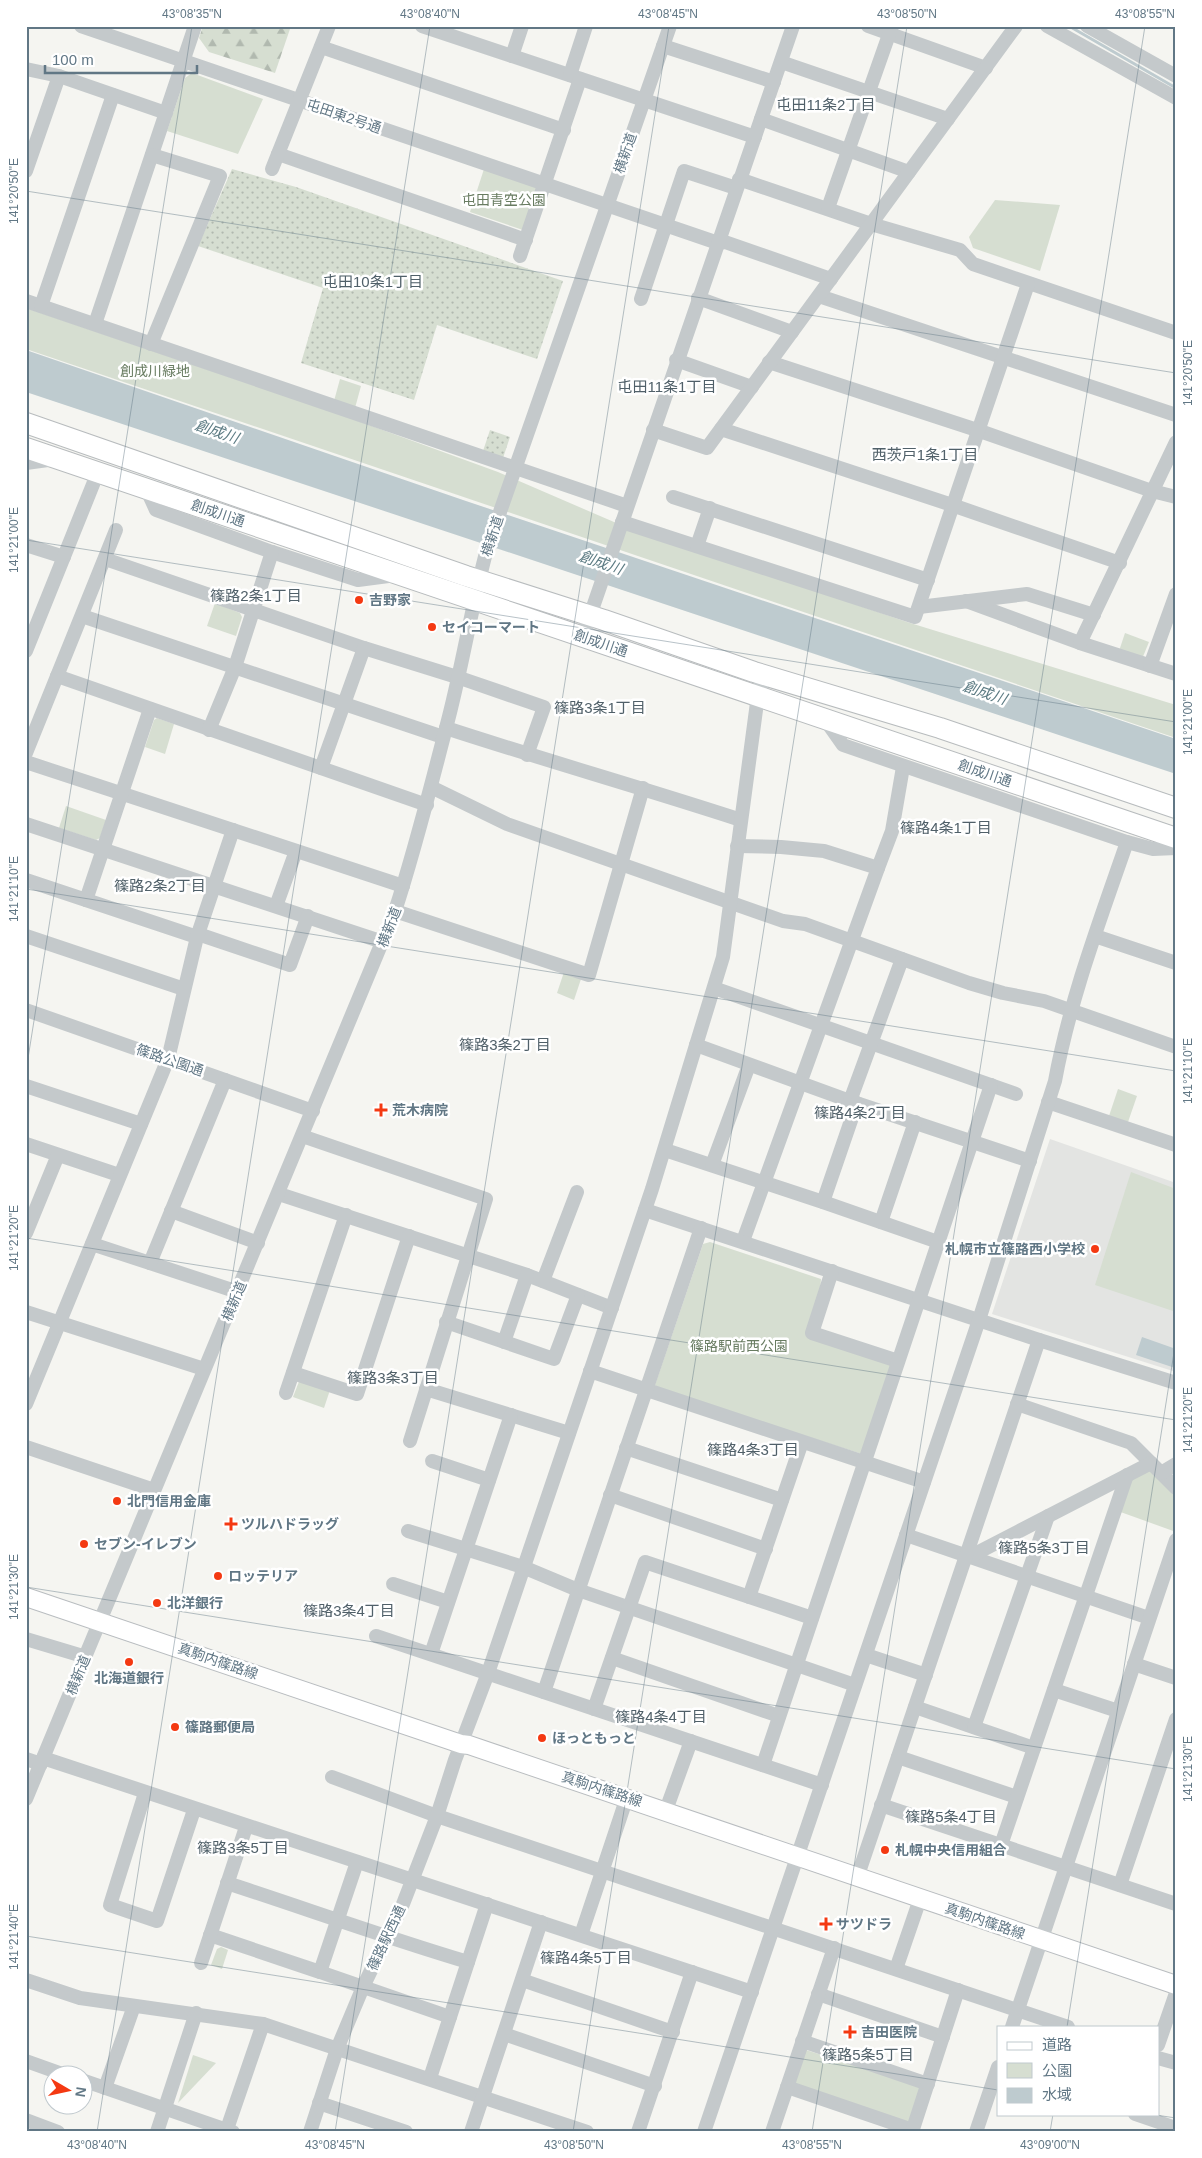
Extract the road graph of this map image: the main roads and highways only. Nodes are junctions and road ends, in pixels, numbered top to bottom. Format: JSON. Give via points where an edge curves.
{"nodes":[{"id":1,"x":26,"y":423,"type":"edge"},
{"id":2,"x":26,"y":448,"type":"edge"},
{"id":3,"x":940,"y":728,"type":"junction"},
{"id":4,"x":931,"y":754,"type":"junction"},
{"id":5,"x":1176,"y":808,"type":"edge"},
{"id":6,"x":1176,"y":838,"type":"edge"},
{"id":7,"x":26,"y":1597,"type":"edge"},
{"id":8,"x":1176,"y":1985,"type":"edge"}],
"edges":[{"from":1,"to":3,"type":"highway","name":"創成川通","via":[[764,676]]},
{"from":2,"to":4,"type":"highway","name":"創成川通"},
{"from":3,"to":4,"type":"highway"},
{"from":3,"to":5,"type":"highway","name":"創成川通"},
{"from":4,"to":6,"type":"highway","name":"創成川通"},
{"from":7,"to":8,"type":"main road","name":"真駒内篠路線","via":[[666,1810]]}]}
